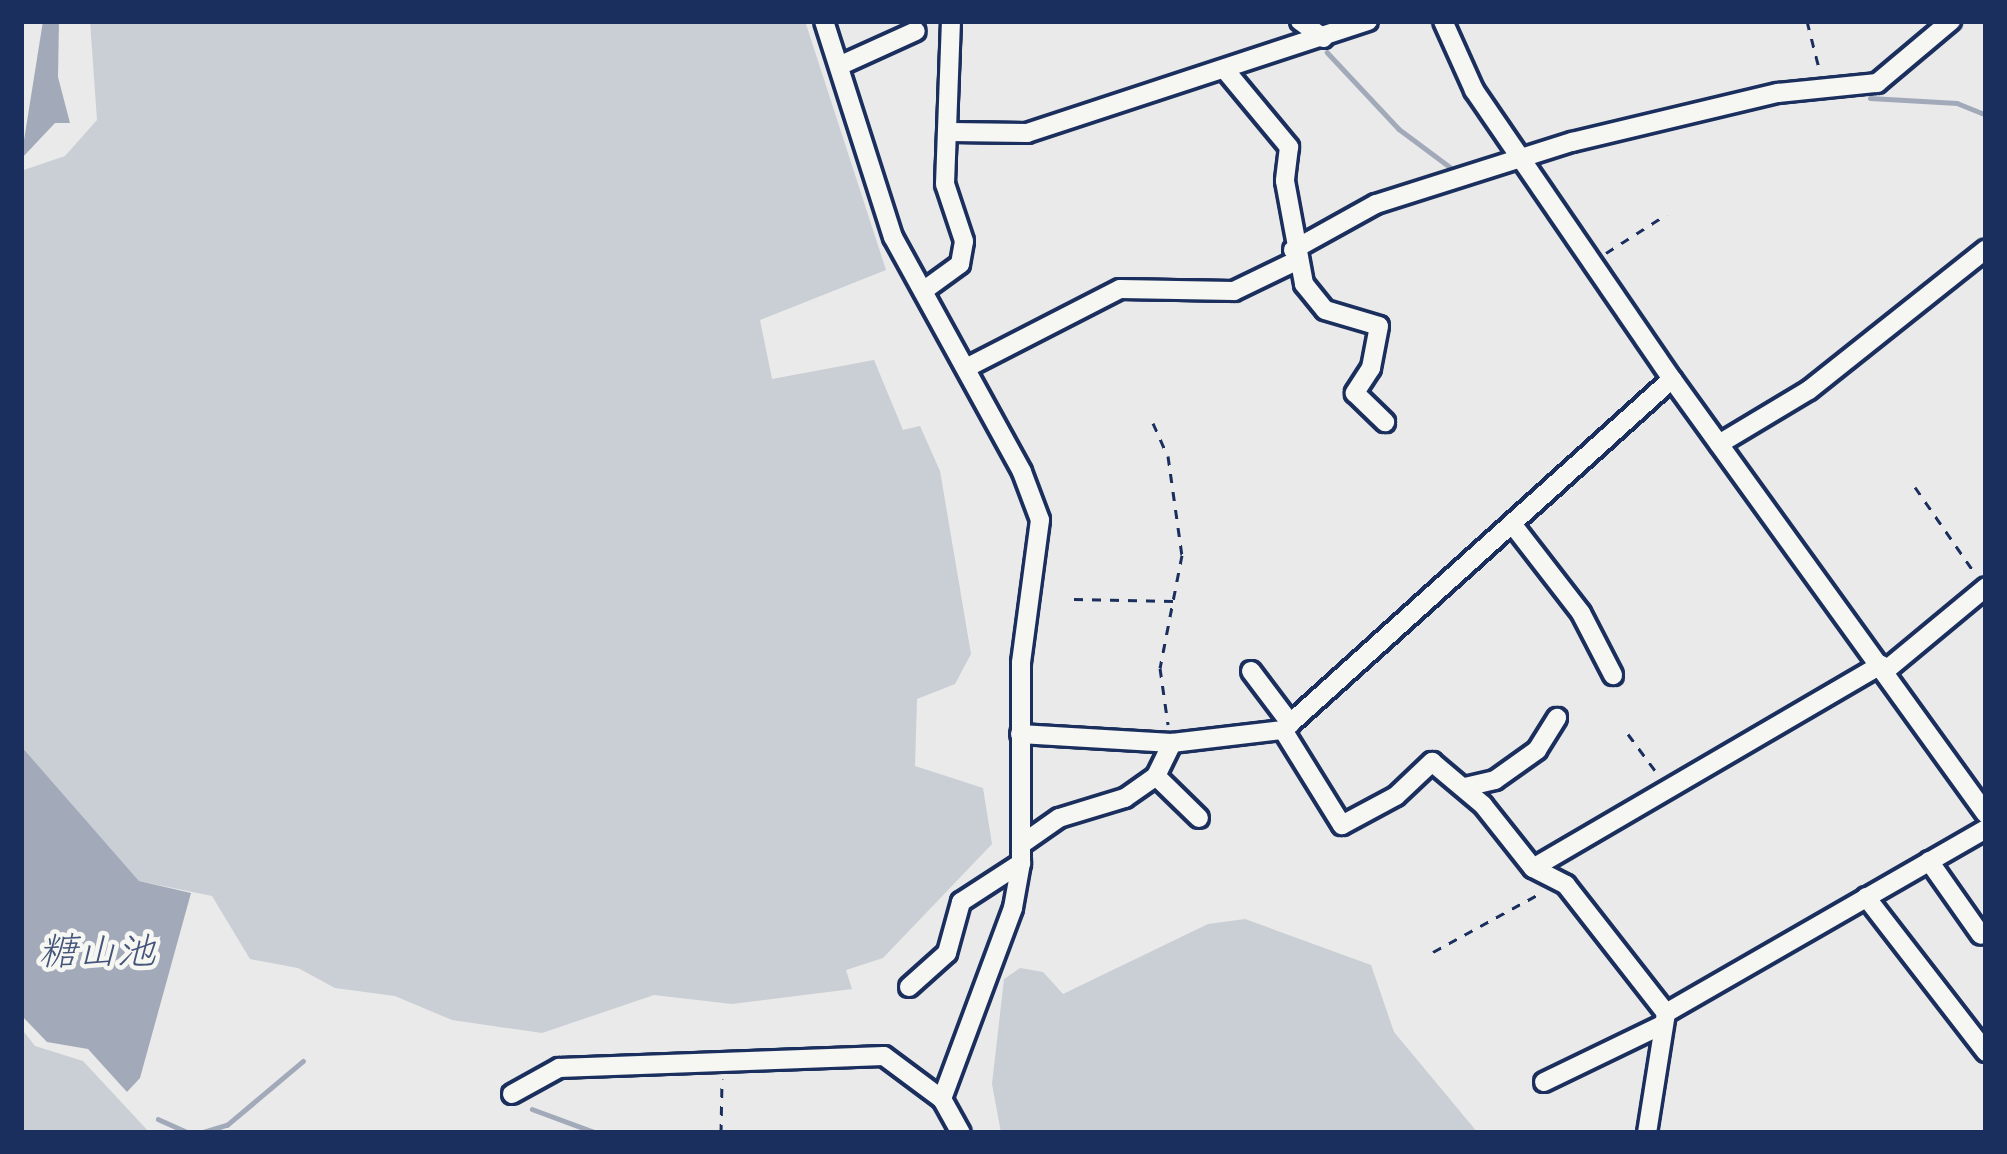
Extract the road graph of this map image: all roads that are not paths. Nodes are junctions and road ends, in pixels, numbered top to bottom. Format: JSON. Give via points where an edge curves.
{"nodes":[{"id":1,"x":824,"y":21,"type":"edge"},
{"id":2,"x":951,"y":21,"type":"edge"},
{"id":3,"x":1300,"y":21,"type":"edge"},
{"id":4,"x":1368,"y":21,"type":"edge"},
{"id":5,"x":1443,"y":21,"type":"edge"},
{"id":6,"x":1951,"y":21,"type":"edge"},
{"id":7,"x":916,"y":31,"type":"dead end"},
{"id":8,"x":1323,"y":38,"type":"junction"},
{"id":9,"x":841,"y":65,"type":"junction"},
{"id":10,"x":1226,"y":71,"type":"junction"},
{"id":11,"x":951,"y":132,"type":"junction"},
{"id":12,"x":1526,"y":157,"type":"junction"},
{"id":13,"x":1986,"y":249,"type":"edge"},
{"id":14,"x":1294,"y":256,"type":"junction"},
{"id":15,"x":923,"y":291,"type":"junction"},
{"id":16,"x":966,"y":368,"type":"junction"},
{"id":17,"x":1672,"y":379,"type":"junction"},
{"id":18,"x":1385,"y":422,"type":"dead end"},
{"id":19,"x":1719,"y":444,"type":"junction"},
{"id":20,"x":1513,"y":525,"type":"junction"},
{"id":21,"x":1985,"y":588,"type":"edge"},
{"id":22,"x":1883,"y":668,"type":"junction"},
{"id":23,"x":1252,"y":670,"type":"dead end"},
{"id":24,"x":1613,"y":675,"type":"dead end"},
{"id":25,"x":1557,"y":718,"type":"dead end"},
{"id":26,"x":1287,"y":727,"type":"junction"},
{"id":27,"x":1020,"y":734,"type":"junction"},
{"id":28,"x":1172,"y":743,"type":"junction"},
{"id":29,"x":1156,"y":776,"type":"junction"},
{"id":30,"x":1466,"y":788,"type":"junction"},
{"id":31,"x":1986,"y":814,"type":"edge"},
{"id":32,"x":1198,"y":818,"type":"dead end"},
{"id":33,"x":1986,"y":829,"type":"edge"},
{"id":34,"x":1022,"y":854,"type":"junction"},
{"id":35,"x":1929,"y":860,"type":"junction"},
{"id":36,"x":1533,"y":868,"type":"junction"},
{"id":37,"x":1866,"y":897,"type":"junction"},
{"id":38,"x":1982,"y":935,"type":"dead end"},
{"id":39,"x":908,"y":987,"type":"dead end"},
{"id":40,"x":1664,"y":1019,"type":"junction"},
{"id":41,"x":1986,"y":1052,"type":"edge"},
{"id":42,"x":1544,"y":1082,"type":"dead end"},
{"id":43,"x":512,"y":1094,"type":"dead end"},
{"id":44,"x":942,"y":1099,"type":"junction"},
{"id":45,"x":962,"y":1133,"type":"edge"},
{"id":46,"x":1647,"y":1133,"type":"edge"}],
"edges":[{"from":1,"to":9,"type":"street"},
{"from":2,"to":11,"type":"street"},
{"from":3,"to":8,"type":"street"},
{"from":4,"to":8,"type":"street"},
{"from":5,"to":12,"type":"street","via":[[1474,90]]},
{"from":6,"to":12,"type":"street","via":[[1877,83],[1824,88]]},
{"from":7,"to":9,"type":"street"},
{"from":8,"to":10,"type":"street"},
{"from":9,"to":15,"type":"street","via":[[875,188]]},
{"from":10,"to":11,"type":"street","via":[[1028,133]]},
{"from":10,"to":14,"type":"street","via":[[1289,147]]},
{"from":11,"to":15,"type":"street","via":[[945,184],[964,241],[960,264]]},
{"from":12,"to":14,"type":"street","via":[[1376,204]]},
{"from":12,"to":17,"type":"street"},
{"from":13,"to":19,"type":"street","via":[[1809,390]]},
{"from":14,"to":16,"type":"street","via":[[1234,291],[1120,289]]},
{"from":14,"to":18,"type":"street","via":[[1325,310],[1379,326],[1371,368],[1354,393]]},
{"from":15,"to":16,"type":"street"},
{"from":16,"to":27,"type":"street","via":[[1040,520]]},
{"from":17,"to":19,"type":"street"},
{"from":17,"to":20,"type":"street"},
{"from":19,"to":22,"type":"street"},
{"from":20,"to":24,"type":"street","via":[[1581,613]]},
{"from":20,"to":26,"type":"street"},
{"from":21,"to":22,"type":"street"},
{"from":22,"to":31,"type":"street"},
{"from":22,"to":36,"type":"street"},
{"from":23,"to":26,"type":"street"},
{"from":25,"to":30,"type":"street","via":[[1537,750],[1495,780]]},
{"from":26,"to":28,"type":"street"},
{"from":26,"to":30,"type":"street","via":[[1342,825],[1396,796],[1432,762]]},
{"from":27,"to":28,"type":"street"},
{"from":27,"to":34,"type":"street"},
{"from":28,"to":29,"type":"street"},
{"from":29,"to":32,"type":"street"},
{"from":29,"to":34,"type":"street","via":[[1125,798],[1059,818]]},
{"from":30,"to":36,"type":"street"},
{"from":33,"to":35,"type":"street"},
{"from":34,"to":39,"type":"street","via":[[961,902],[947,953]]},
{"from":34,"to":44,"type":"street","via":[[1012,908]]},
{"from":35,"to":37,"type":"street"},
{"from":35,"to":38,"type":"street"},
{"from":36,"to":40,"type":"street","via":[[1566,885]]},
{"from":37,"to":40,"type":"street"},
{"from":37,"to":41,"type":"street"},
{"from":40,"to":42,"type":"street"},
{"from":40,"to":46,"type":"street"},
{"from":43,"to":44,"type":"street","via":[[559,1068],[884,1057]]},
{"from":44,"to":45,"type":"street"}]}
